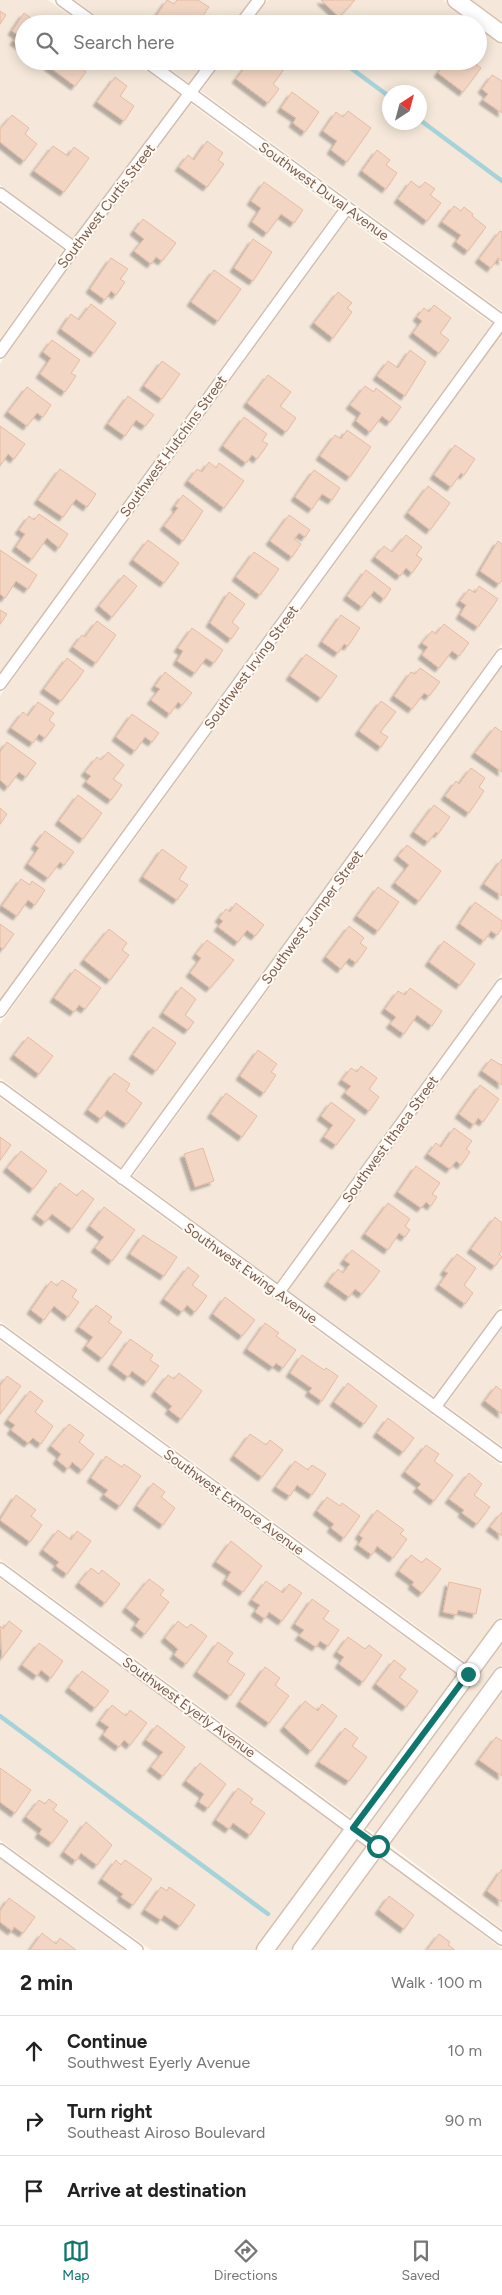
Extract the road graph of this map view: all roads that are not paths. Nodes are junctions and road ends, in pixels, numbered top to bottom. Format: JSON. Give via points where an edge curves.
{"nodes":[{"id":1,"x":62,"y":0,"type":"edge"},
{"id":2,"x":259,"y":0,"type":"edge"},
{"id":3,"x":456,"y":0,"type":"edge"},
{"id":4,"x":83,"y":15,"type":"edge"},
{"id":5,"x":248,"y":15,"type":"edge"},
{"id":6,"x":476,"y":15,"type":"edge"},
{"id":7,"x":487,"y":23,"type":"edge"},
{"id":8,"x":502,"y":34,"type":"edge"},
{"id":9,"x":158,"y":70,"type":"edge"},
{"id":10,"x":207,"y":70,"type":"edge"},
{"id":11,"x":190,"y":93,"type":"junction"},
{"id":12,"x":0,"y":194,"type":"edge"},
{"id":13,"x":346,"y":208,"type":"junction"},
{"id":14,"x":74,"y":248,"type":"junction"},
{"id":15,"x":502,"y":322,"type":"edge"},
{"id":16,"x":0,"y":352,"type":"edge"},
{"id":17,"x":502,"y":655,"type":"edge"},
{"id":18,"x":0,"y":684,"type":"edge"},
{"id":19,"x":502,"y":985,"type":"edge"},
{"id":20,"x":0,"y":1011,"type":"edge"},
{"id":21,"x":0,"y":1088,"type":"edge"},
{"id":22,"x":122,"y":1178,"type":"junction"},
{"id":23,"x":278,"y":1293,"type":"junction"},
{"id":24,"x":502,"y":1316,"type":"edge"},
{"id":25,"x":0,"y":1331,"type":"edge"},
{"id":26,"x":436,"y":1407,"type":"junction"},
{"id":27,"x":502,"y":1456,"type":"edge"},
{"id":28,"x":0,"y":1569,"type":"edge"},
{"id":29,"x":502,"y":1628,"type":"edge"},
{"id":30,"x":468,"y":1674,"type":"junction"},
{"id":31,"x":502,"y":1676,"type":"edge"},
{"id":32,"x":353,"y":1828,"type":"junction"},
{"id":33,"x":378,"y":1846,"type":"junction"},
{"id":34,"x":0,"y":1850,"type":"edge"},
{"id":35,"x":502,"y":1940,"type":"edge"},
{"id":36,"x":137,"y":1950,"type":"edge"},
{"id":37,"x":265,"y":1950,"type":"edge"},
{"id":38,"x":301,"y":1950,"type":"edge"}],
"edges":[{"from":1,"to":4,"type":"street"},
{"from":2,"to":5,"type":"street"},
{"from":3,"to":6,"type":"main road"},
{"from":7,"to":8,"type":"main road"},
{"from":9,"to":11,"type":"street","name":"Southwest Duval Avenue"},
{"from":10,"to":11,"type":"street","name":"Southwest Curtis Street"},
{"from":11,"to":13,"type":"street","name":"Southwest Duval Avenue"},
{"from":11,"to":14,"type":"street","name":"Southwest Curtis Street"},
{"from":12,"to":14,"type":"street"},
{"from":13,"to":15,"type":"street","name":"Southwest Duval Avenue"},
{"from":13,"to":18,"type":"street","name":"Southwest Hutchins Street"},
{"from":14,"to":16,"type":"street","name":"Southwest Curtis Street"},
{"from":15,"to":20,"type":"street","name":"Southwest Irving Street"},
{"from":17,"to":22,"type":"street","name":"Southwest Jumper Street"},
{"from":19,"to":23,"type":"street","name":"Southwest Ithaca Street"},
{"from":21,"to":22,"type":"street","name":"Southwest Ewing Avenue"},
{"from":22,"to":23,"type":"street","name":"Southwest Ewing Avenue"},
{"from":23,"to":26,"type":"street","name":"Southwest Ewing Avenue"},
{"from":24,"to":26,"type":"street"},
{"from":25,"to":30,"type":"street","name":"Southwest Exmore Avenue"},
{"from":26,"to":27,"type":"street","name":"Southwest Ewing Avenue"},
{"from":28,"to":32,"type":"street","name":"Southwest Eyerly Avenue"},
{"from":29,"to":30,"type":"main road"},
{"from":30,"to":32,"type":"main road"},
{"from":31,"to":33,"type":"main road"},
{"from":32,"to":33,"type":"street","name":"Southwest Eyerly Avenue"},
{"from":32,"to":37,"type":"main road"},
{"from":33,"to":35,"type":"street","name":"Southwest Eyerly Avenue"},
{"from":33,"to":38,"type":"main road"},
{"from":34,"to":36,"type":"street"}]}
